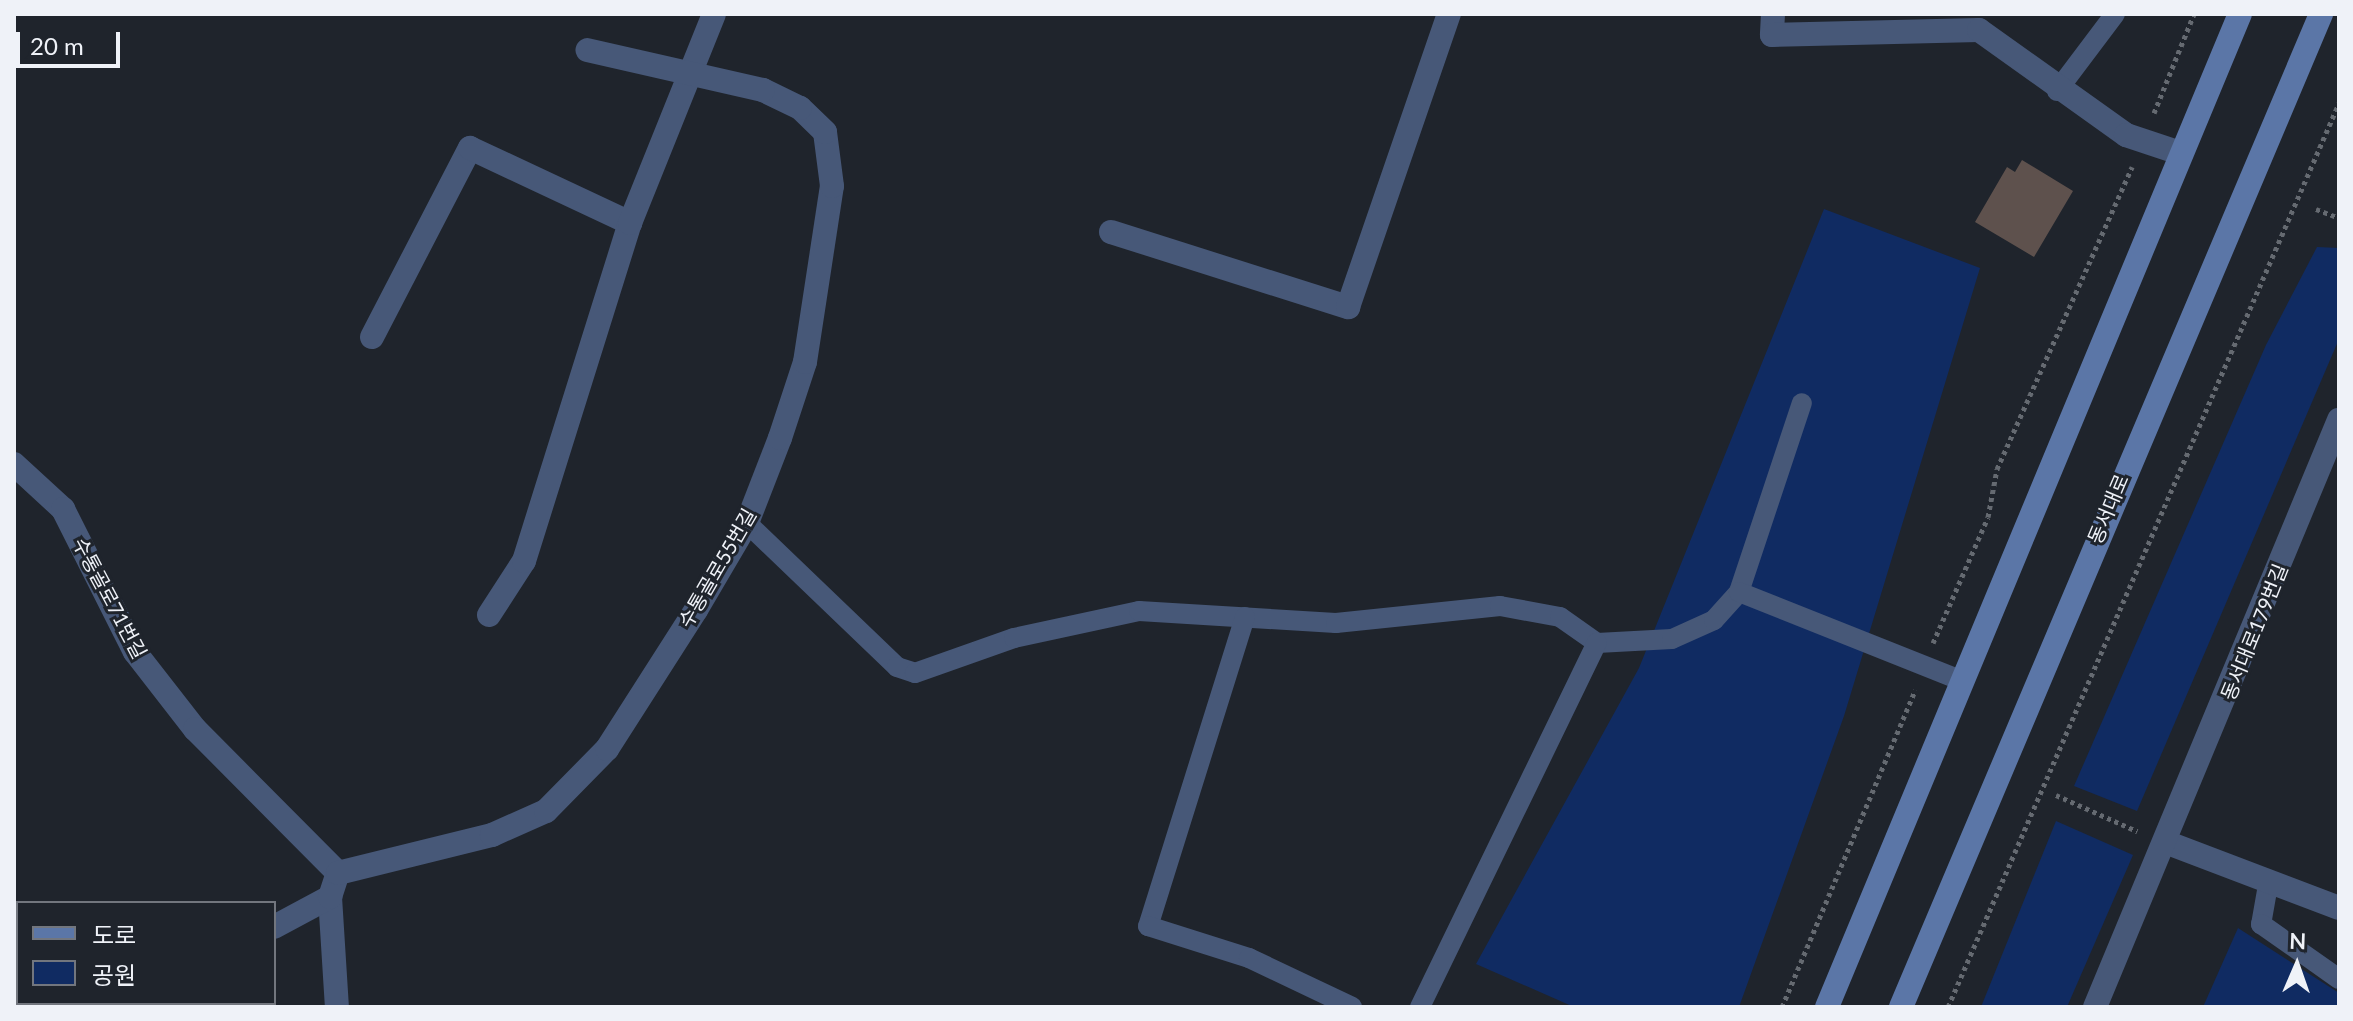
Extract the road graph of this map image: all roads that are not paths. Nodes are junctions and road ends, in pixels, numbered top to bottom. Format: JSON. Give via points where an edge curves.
{"nodes":[{"id":1,"x":714,"y":14,"type":"edge"},
{"id":2,"x":1449,"y":14,"type":"edge"},
{"id":3,"x":1773,"y":14,"type":"edge"},
{"id":4,"x":2115,"y":14,"type":"edge"},
{"id":5,"x":2240,"y":14,"type":"edge"},
{"id":6,"x":2321,"y":14,"type":"edge"},
{"id":7,"x":1974,"y":22,"type":"edge"},
{"id":8,"x":587,"y":50,"type":"dead end"},
{"id":9,"x":690,"y":79,"type":"junction"},
{"id":10,"x":2057,"y":91,"type":"junction"},
{"id":11,"x":2180,"y":153,"type":"junction"},
{"id":12,"x":630,"y":223,"type":"junction"},
{"id":13,"x":1111,"y":232,"type":"dead end"},
{"id":14,"x":372,"y":337,"type":"dead end"},
{"id":15,"x":1802,"y":403,"type":"dead end"},
{"id":16,"x":2339,"y":420,"type":"edge"},
{"id":17,"x":14,"y":464,"type":"edge"},
{"id":18,"x":747,"y":523,"type":"junction"},
{"id":19,"x":1739,"y":592,"type":"junction"},
{"id":20,"x":489,"y":615,"type":"dead end"},
{"id":21,"x":1245,"y":617,"type":"junction"},
{"id":22,"x":1597,"y":643,"type":"junction"},
{"id":23,"x":1963,"y":681,"type":"junction"},
{"id":24,"x":2168,"y":843,"type":"junction"},
{"id":25,"x":338,"y":873,"type":"junction"},
{"id":26,"x":2268,"y":885,"type":"junction"},
{"id":27,"x":330,"y":897,"type":"junction"},
{"id":28,"x":2339,"y":908,"type":"edge"},
{"id":29,"x":276,"y":926,"type":"edge"},
{"id":30,"x":2339,"y":979,"type":"edge"},
{"id":31,"x":337,"y":1007,"type":"edge"},
{"id":32,"x":1352,"y":1007,"type":"edge"},
{"id":33,"x":1420,"y":1007,"type":"edge"},
{"id":34,"x":1827,"y":1007,"type":"edge"},
{"id":35,"x":1901,"y":1007,"type":"edge"},
{"id":36,"x":2095,"y":1007,"type":"edge"}],
"edges":[{"from":1,"to":9,"type":"street"},
{"from":2,"to":13,"type":"street","via":[[1348,307]]},
{"from":3,"to":7,"type":"street","via":[[1772,35]]},
{"from":4,"to":10,"type":"lane"},
{"from":5,"to":11,"type":"street"},
{"from":6,"to":35,"type":"street","name":"동서대로"},
{"from":7,"to":10,"type":"street"},
{"from":8,"to":9,"type":"street","name":"수통골로55번길"},
{"from":9,"to":12,"type":"street"},
{"from":9,"to":18,"type":"street","name":"수통골로55번길","via":[[763,90],[800,108],[825,132],[832,186],[805,362]]},
{"from":10,"to":11,"type":"street","via":[[2126,135]]},
{"from":11,"to":23,"type":"street"},
{"from":12,"to":14,"type":"street","via":[[470,148]]},
{"from":12,"to":20,"type":"street","via":[[524,561]]},
{"from":15,"to":19,"type":"lane"},
{"from":16,"to":24,"type":"street","name":"동서대로179번길"},
{"from":17,"to":25,"type":"street","name":"수통골로71번길","via":[[63,509],[135,652],[195,729]]},
{"from":18,"to":21,"type":"lane","via":[[897,667],[915,673],[1088,619],[1187,610]]},
{"from":18,"to":25,"type":"street","name":"수통골로55번길","via":[[607,749],[546,811],[492,835]]},
{"from":19,"to":22,"type":"lane","via":[[1714,620],[1672,639]]},
{"from":19,"to":23,"type":"lane"},
{"from":21,"to":22,"type":"lane","via":[[1336,623],[1500,606],[1560,617]]},
{"from":21,"to":32,"type":"lane","via":[[1148,926],[1249,958]]},
{"from":22,"to":33,"type":"lane"},
{"from":23,"to":34,"type":"street"},
{"from":24,"to":26,"type":"street"},
{"from":24,"to":36,"type":"street","name":"동서대로179번길"},
{"from":25,"to":27,"type":"street"},
{"from":26,"to":28,"type":"street"},
{"from":26,"to":30,"type":"lane","via":[[2261,924]]},
{"from":27,"to":29,"type":"street"},
{"from":27,"to":31,"type":"street"}]}
